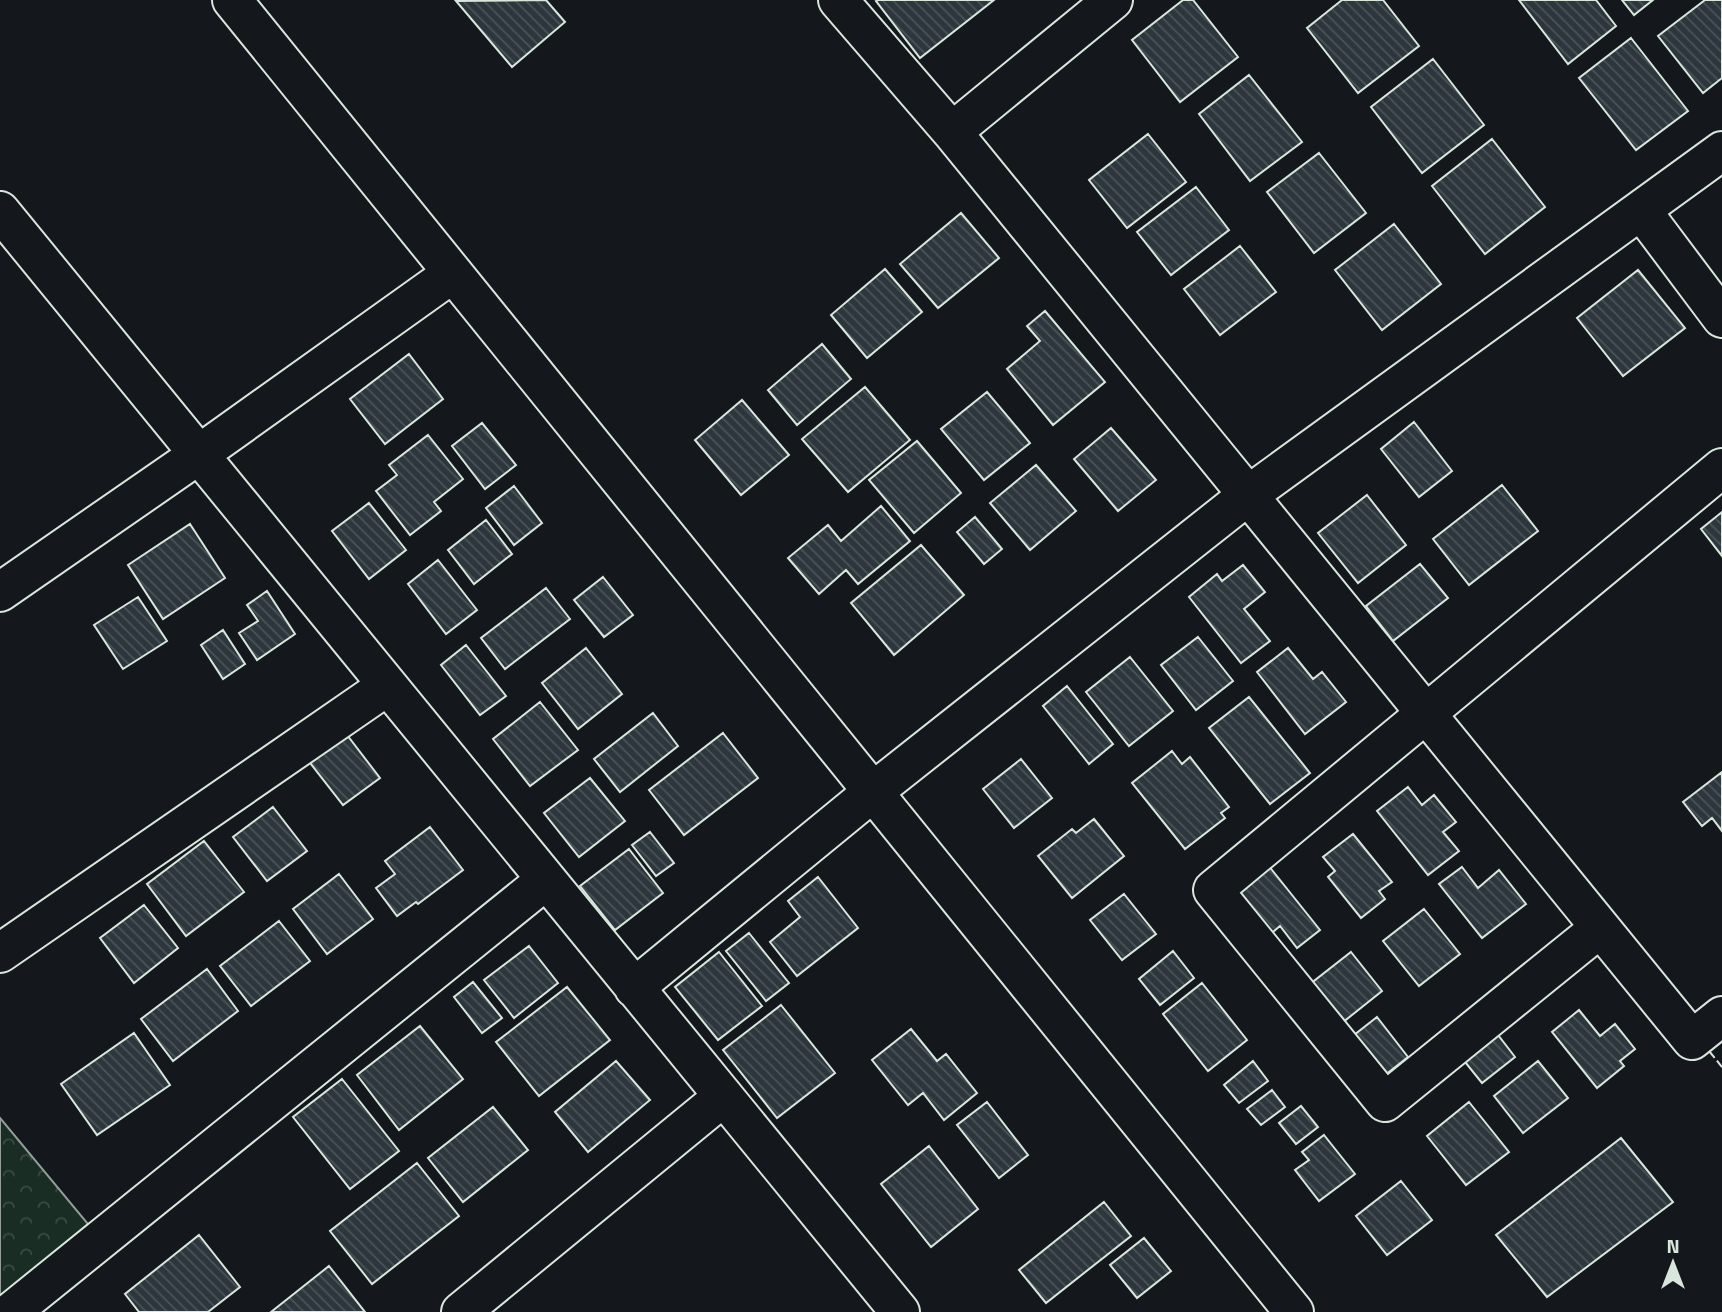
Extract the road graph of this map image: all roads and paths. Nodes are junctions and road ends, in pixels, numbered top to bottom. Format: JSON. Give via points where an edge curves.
{"nodes":[{"id":1,"x":232,"y":0,"type":"edge"},
{"id":2,"x":838,"y":0,"type":"edge"},
{"id":3,"x":1113,"y":0,"type":"edge"},
{"id":4,"x":952,"y":132,"type":"junction"},
{"id":5,"x":1722,"y":151,"type":"edge"},
{"id":6,"x":1641,"y":209,"type":"junction"},
{"id":7,"x":3,"y":219,"type":"edge"},
{"id":8,"x":453,"y":273,"type":"junction"},
{"id":9,"x":1722,"y":318,"type":"edge"},
{"id":10,"x":198,"y":455,"type":"junction"},
{"id":11,"x":1722,"y":468,"type":"edge"},
{"id":12,"x":1247,"y":496,"type":"junction"},
{"id":13,"x":0,"y":592,"type":"edge"},
{"id":14,"x":387,"y":687,"type":"junction"},
{"id":15,"x":1426,"y":715,"type":"junction"},
{"id":16,"x":874,"y":791,"type":"junction"},
{"id":17,"x":546,"y":880,"type":"junction"},
{"id":18,"x":1600,"y":928,"type":"junction"},
{"id":19,"x":0,"y":953,"type":"edge"},
{"id":20,"x":634,"y":988,"type":"junction"},
{"id":21,"x":1722,"y":1016,"type":"edge"},
{"id":22,"x":723,"y":1097,"type":"junction"},
{"id":23,"x":11,"y":1312,"type":"edge"},
{"id":24,"x":461,"y":1312,"type":"edge"},
{"id":25,"x":900,"y":1312,"type":"edge"},
{"id":26,"x":1294,"y":1312,"type":"edge"}],
"edges":[{"from":1,"to":8,"type":"street"},
{"from":2,"to":4,"type":"street"},
{"from":3,"to":4,"type":"street"},
{"from":4,"to":12,"type":"street"},
{"from":5,"to":6,"type":"street"},
{"from":6,"to":9,"type":"street"},
{"from":6,"to":12,"type":"street"},
{"from":7,"to":10,"type":"street"},
{"from":8,"to":10,"type":"street"},
{"from":8,"to":16,"type":"street"},
{"from":10,"to":13,"type":"street"},
{"from":10,"to":14,"type":"street"},
{"from":11,"to":15,"type":"street"},
{"from":12,"to":15,"type":"street"},
{"from":12,"to":16,"type":"street"},
{"from":14,"to":17,"type":"street"},
{"from":14,"to":19,"type":"street"},
{"from":15,"to":18,"type":"street"},
{"from":15,"to":18,"type":"street","via":[[1213,890],[1385,1102]]},
{"from":16,"to":20,"type":"street"},
{"from":16,"to":26,"type":"street"},
{"from":17,"to":20,"type":"street"},
{"from":17,"to":23,"type":"street"},
{"from":18,"to":21,"type":"street","via":[[1692,1040]]},
{"from":20,"to":22,"type":"street"},
{"from":22,"to":24,"type":"street"},
{"from":22,"to":25,"type":"street"}]}
